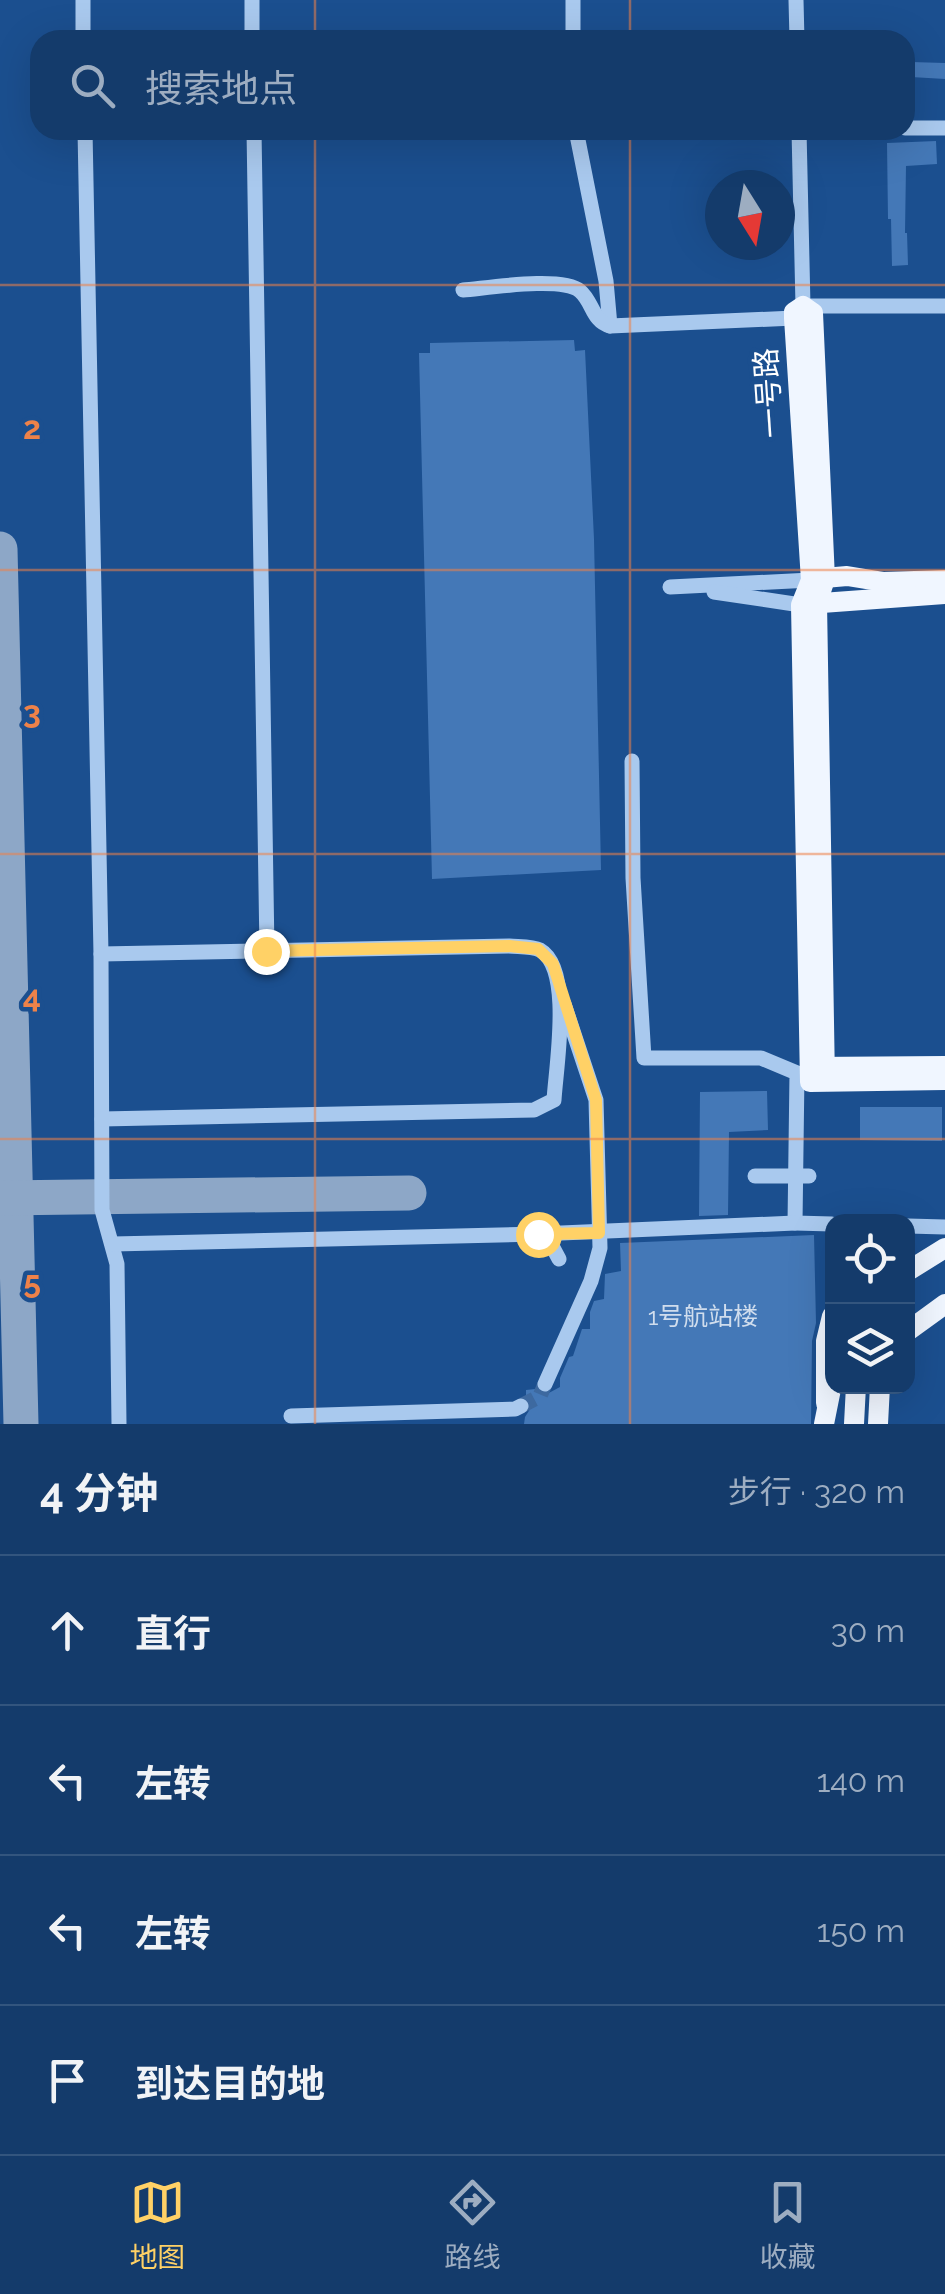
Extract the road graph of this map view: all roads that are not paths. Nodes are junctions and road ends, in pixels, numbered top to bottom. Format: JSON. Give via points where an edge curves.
{"nodes":[{"id":1,"x":83,"y":0,"type":"edge"},
{"id":2,"x":252,"y":0,"type":"edge"},
{"id":3,"x":573,"y":0,"type":"edge"},
{"id":4,"x":796,"y":0,"type":"edge"},
{"id":5,"x":84,"y":30,"type":"edge"},
{"id":6,"x":252,"y":30,"type":"edge"},
{"id":7,"x":573,"y":30,"type":"edge"},
{"id":8,"x":797,"y":30,"type":"edge"},
{"id":9,"x":915,"y":128,"type":"edge"},
{"id":10,"x":945,"y":128,"type":"edge"},
{"id":11,"x":85,"y":140,"type":"edge"},
{"id":12,"x":254,"y":140,"type":"edge"},
{"id":13,"x":578,"y":140,"type":"edge"},
{"id":14,"x":799,"y":140,"type":"edge"},
{"id":15,"x":462,"y":290,"type":"dead end"},
{"id":16,"x":945,"y":306,"type":"edge"},
{"id":17,"x":799,"y":312,"type":"junction"},
{"id":18,"x":610,"y":326,"type":"junction"},
{"id":19,"x":818,"y":579,"type":"junction"},
{"id":20,"x":945,"y":580,"type":"edge"},
{"id":21,"x":945,"y":594,"type":"edge"},
{"id":22,"x":809,"y":604,"type":"junction"},
{"id":23,"x":632,"y":761,"type":"dead end"},
{"id":24,"x":266,"y":951,"type":"junction"},
{"id":25,"x":102,"y":954,"type":"junction"},
{"id":26,"x":560,"y":995,"type":"junction"},
{"id":27,"x":945,"y":1066,"type":"edge"},
{"id":28,"x":817,"y":1075,"type":"junction"},
{"id":29,"x":555,"y":1080,"type":"junction"},
{"id":30,"x":589,"y":1080,"type":"junction"},
{"id":31,"x":945,"y":1080,"type":"edge"},
{"id":32,"x":102,"y":1118,"type":"junction"},
{"id":33,"x":756,"y":1176,"type":"dead end"},
{"id":34,"x":803,"y":1176,"type":"junction"},
{"id":35,"x":795,"y":1223,"type":"junction"},
{"id":36,"x":825,"y":1224,"type":"edge"},
{"id":37,"x":915,"y":1226,"type":"edge"},
{"id":38,"x":945,"y":1227,"type":"edge"},
{"id":39,"x":599,"y":1233,"type":"junction"},
{"id":40,"x":538,"y":1234,"type":"junction"},
{"id":41,"x":113,"y":1244,"type":"junction"},
{"id":42,"x":945,"y":1248,"type":"edge"},
{"id":43,"x":558,"y":1258,"type":"dead end"},
{"id":44,"x":945,"y":1262,"type":"edge"},
{"id":45,"x":915,"y":1264,"type":"edge"},
{"id":46,"x":915,"y":1267,"type":"edge"},
{"id":47,"x":945,"y":1304,"type":"edge"},
{"id":48,"x":915,"y":1326,"type":"edge"},
{"id":49,"x":545,"y":1384,"type":"tunnel mouth"},
{"id":50,"x":825,"y":1394,"type":"edge"},
{"id":51,"x":830,"y":1394,"type":"edge"},
{"id":52,"x":856,"y":1394,"type":"edge"},
{"id":53,"x":880,"y":1394,"type":"edge"},
{"id":54,"x":521,"y":1406,"type":"tunnel mouth"},
{"id":55,"x":291,"y":1416,"type":"dead end"},
{"id":56,"x":119,"y":1424,"type":"edge"},
{"id":57,"x":825,"y":1424,"type":"edge"},
{"id":58,"x":854,"y":1424,"type":"edge"},
{"id":59,"x":878,"y":1424,"type":"edge"}],
"edges":[{"from":1,"to":5,"type":"street"},
{"from":2,"to":6,"type":"street"},
{"from":3,"to":7,"type":"street"},
{"from":4,"to":8,"type":"street"},
{"from":9,"to":10,"type":"street"},
{"from":11,"to":25,"type":"street"},
{"from":12,"to":24,"type":"street"},
{"from":13,"to":18,"type":"street"},
{"from":14,"to":17,"type":"street"},
{"from":15,"to":18,"type":"street","via":[[566,284],[582,292],[600,322]]},
{"from":16,"to":17,"type":"street"},
{"from":17,"to":18,"type":"street"},
{"from":17,"to":19,"type":"main road","name":"一号路"},
{"from":19,"to":20,"type":"main road"},
{"from":19,"to":22,"type":"main road","name":"一号路"},
{"from":19,"to":22,"type":"street","via":[[670,587]]},
{"from":21,"to":22,"type":"main road"},
{"from":22,"to":28,"type":"main road","name":"一号路"},
{"from":23,"to":34,"type":"street","via":[[644,1058],[761,1058],[796,1073]]},
{"from":24,"to":25,"type":"street"},
{"from":24,"to":26,"type":"street","via":[[538,949],[553,964]]},
{"from":25,"to":32,"type":"street"},
{"from":26,"to":29,"type":"street"},
{"from":26,"to":30,"type":"street"},
{"from":27,"to":28,"type":"main road"},
{"from":28,"to":31,"type":"main road"},
{"from":29,"to":30,"type":"street","via":[[566,1069]]},
{"from":29,"to":32,"type":"street","via":[[554,1100],[534,1110]]},
{"from":30,"to":39,"type":"street","via":[[596,1100]]},
{"from":32,"to":41,"type":"street","via":[[102,1210]]},
{"from":33,"to":34,"type":"street"},
{"from":34,"to":35,"type":"street"},
{"from":35,"to":36,"type":"street"},
{"from":35,"to":39,"type":"street"},
{"from":37,"to":38,"type":"street"},
{"from":39,"to":40,"type":"street"},
{"from":39,"to":49,"type":"street","via":[[591,1280]]},
{"from":40,"to":41,"type":"street"},
{"from":40,"to":43,"type":"street"},
{"from":41,"to":56,"type":"street"},
{"from":42,"to":45,"type":"main road","bridge":true},
{"from":44,"to":46,"type":"main road"},
{"from":47,"to":48,"type":"main road"},
{"from":50,"to":57,"type":"main road"},
{"from":51,"to":57,"type":"main road","bridge":true},
{"from":52,"to":58,"type":"main road"},
{"from":53,"to":59,"type":"main road"},
{"from":54,"to":55,"type":"street"}]}
